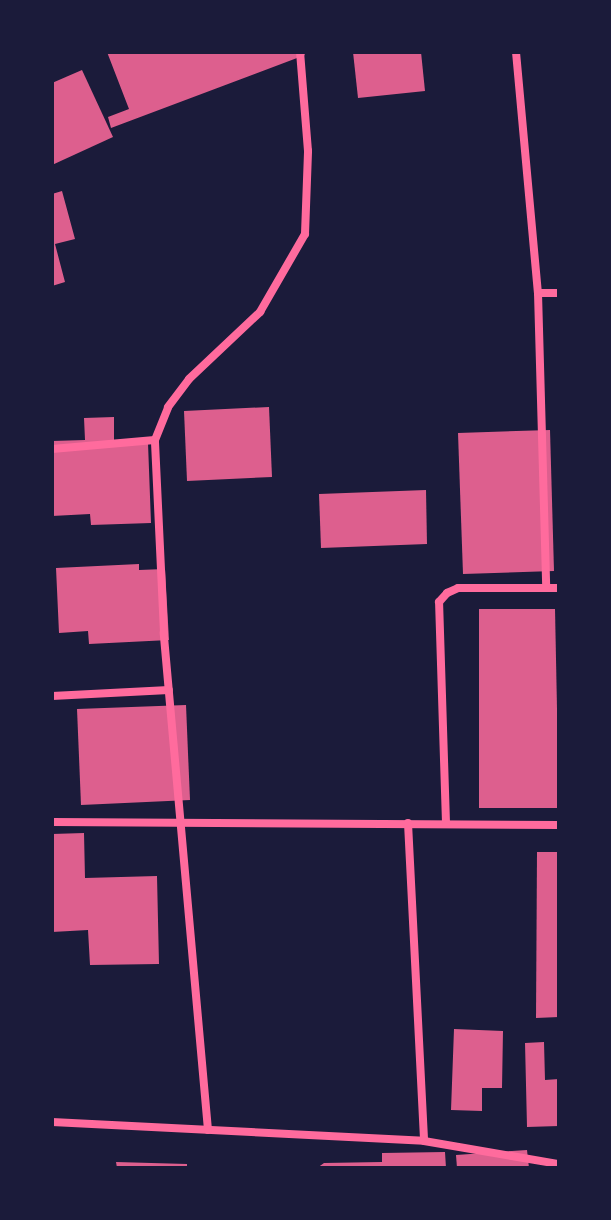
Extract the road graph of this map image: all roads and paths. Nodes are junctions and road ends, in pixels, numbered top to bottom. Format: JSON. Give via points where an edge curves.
{"nodes":[{"id":1,"x":300,"y":52,"type":"edge"},
{"id":2,"x":516,"y":52,"type":"edge"},
{"id":3,"x":538,"y":293,"type":"junction"},
{"id":4,"x":559,"y":293,"type":"edge"},
{"id":5,"x":155,"y":440,"type":"junction"},
{"id":6,"x":52,"y":449,"type":"edge"},
{"id":7,"x":546,"y":588,"type":"junction"},
{"id":8,"x":559,"y":588,"type":"edge"},
{"id":9,"x":169,"y":690,"type":"junction"},
{"id":10,"x":52,"y":696,"type":"edge"},
{"id":11,"x":52,"y":822,"type":"edge"},
{"id":12,"x":181,"y":822,"type":"junction"},
{"id":13,"x":408,"y":823,"type":"junction"},
{"id":14,"x":446,"y":823,"type":"junction"},
{"id":15,"x":559,"y":825,"type":"edge"},
{"id":16,"x":52,"y":1122,"type":"edge"},
{"id":17,"x":208,"y":1130,"type":"junction"},
{"id":18,"x":424,"y":1141,"type":"junction"},
{"id":19,"x":559,"y":1164,"type":"edge"}],
"edges":[{"from":1,"to":5,"type":"street","via":[[308,151],[305,234],[260,312],[189,379],[168,407]]},
{"from":2,"to":3,"type":"street"},
{"from":3,"to":4,"type":"street"},
{"from":3,"to":7,"type":"street"},
{"from":5,"to":6,"type":"street"},
{"from":5,"to":9,"type":"street"},
{"from":7,"to":8,"type":"street"},
{"from":7,"to":14,"type":"street","via":[[458,588],[439,602]]},
{"from":9,"to":10,"type":"street"},
{"from":9,"to":12,"type":"street"},
{"from":11,"to":12,"type":"street"},
{"from":12,"to":13,"type":"street"},
{"from":12,"to":17,"type":"street"},
{"from":13,"to":14,"type":"street"},
{"from":13,"to":18,"type":"street"},
{"from":14,"to":15,"type":"street"},
{"from":16,"to":17,"type":"street"},
{"from":17,"to":18,"type":"street"},
{"from":18,"to":19,"type":"street"}]}
